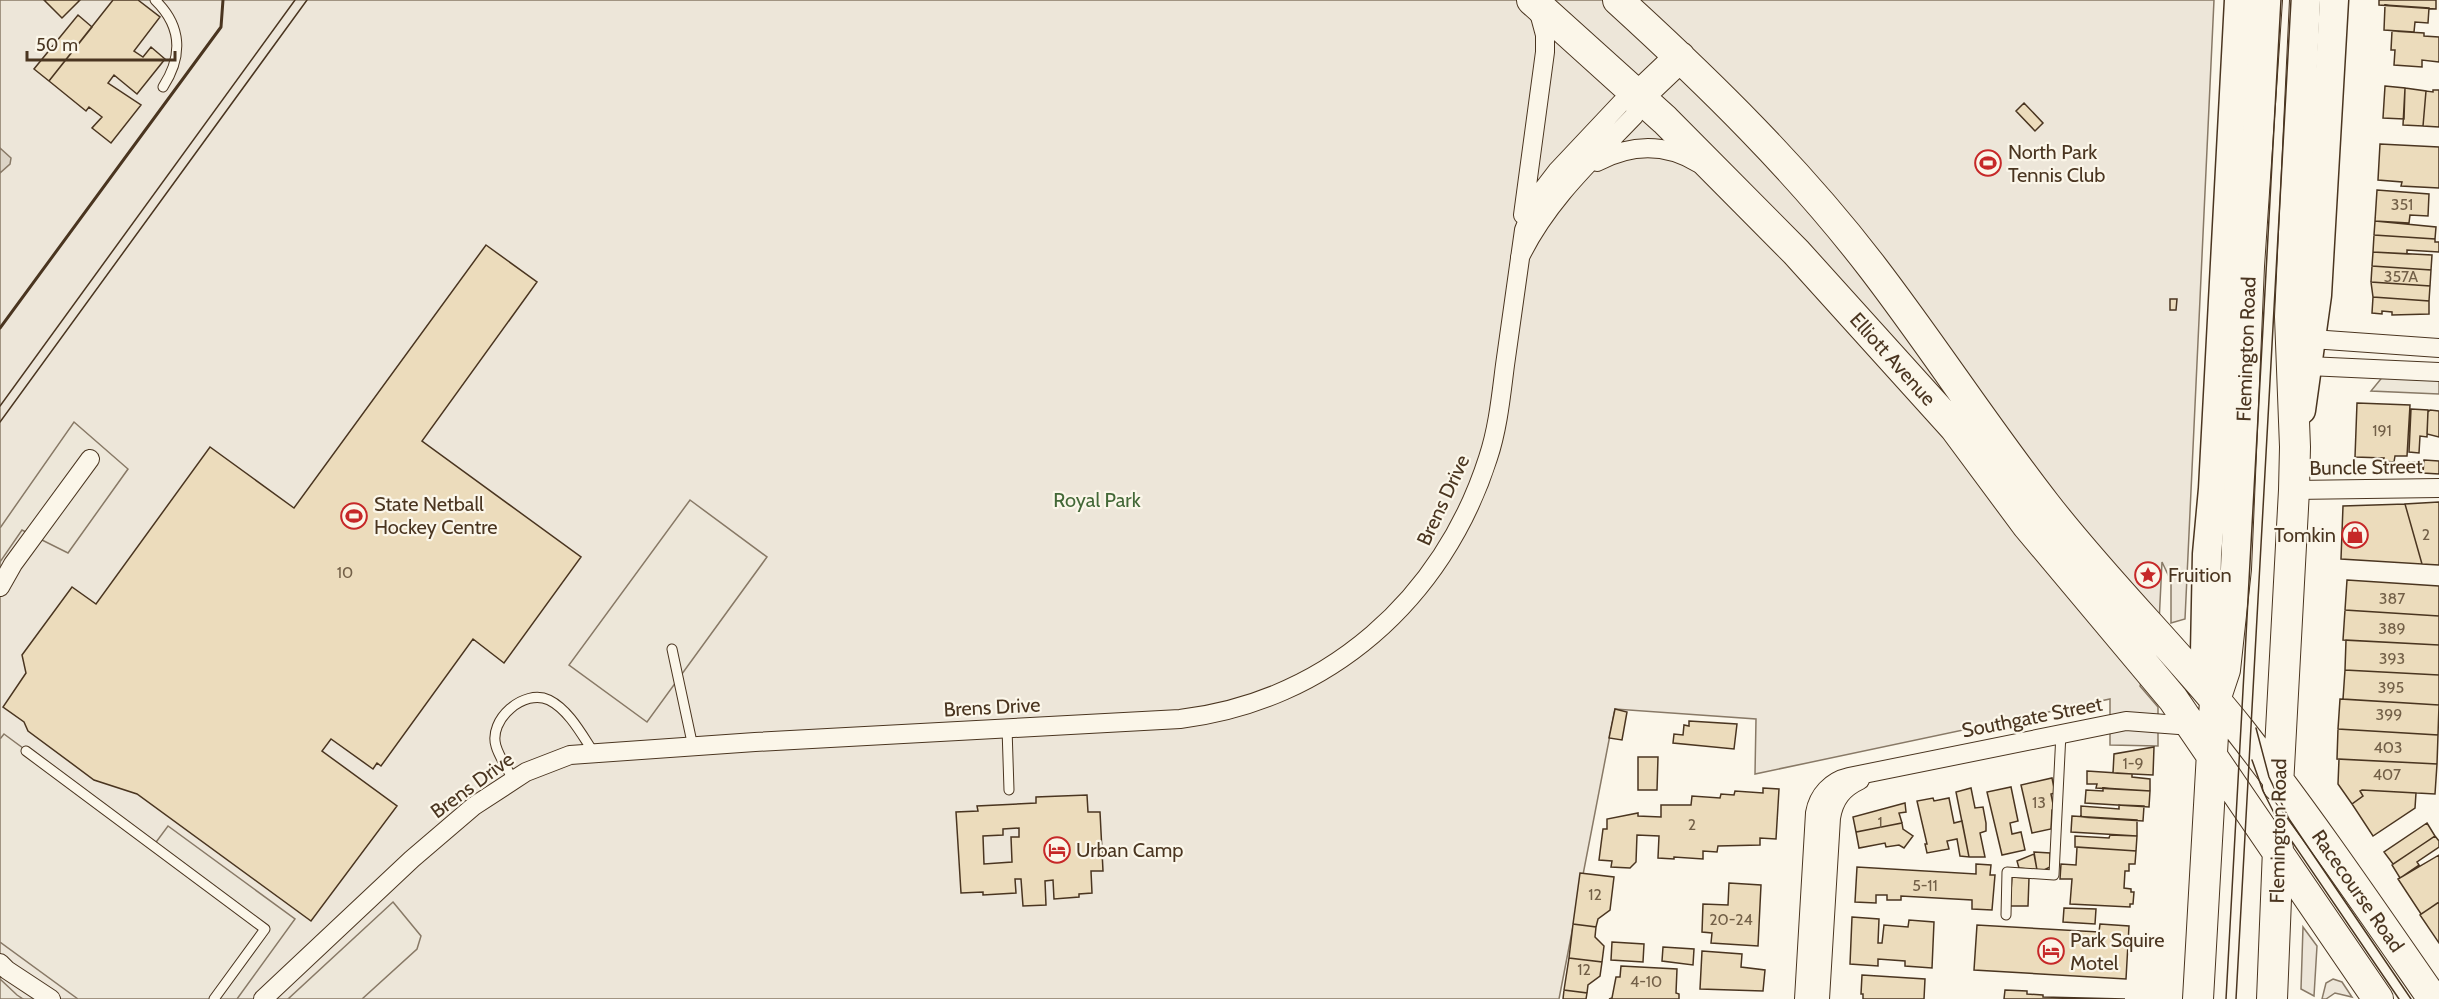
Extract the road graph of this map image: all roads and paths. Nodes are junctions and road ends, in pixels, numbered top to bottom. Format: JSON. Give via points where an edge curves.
{"nodes":[{"id":1,"x":155,"y":0,"type":"edge"},
{"id":2,"x":1618,"y":0,"type":"edge"},
{"id":3,"x":2239,"y":0,"type":"edge"},
{"id":4,"x":2268,"y":0,"type":"edge"},
{"id":5,"x":2306,"y":0,"type":"edge"},
{"id":6,"x":2334,"y":0,"type":"edge"},
{"id":7,"x":1534,"y":2,"type":"edge"},
{"id":8,"x":1680,"y":57,"type":"junction"},
{"id":9,"x":163,"y":87,"type":"dead end"},
{"id":10,"x":1639,"y":96,"type":"junction"},
{"id":11,"x":1583,"y":171,"type":"junction"},
{"id":12,"x":1754,"y":211,"type":"junction"},
{"id":13,"x":1521,"y":252,"type":"junction"},
{"id":14,"x":2439,"y":348,"type":"edge"},
{"id":15,"x":2310,"y":352,"type":"junction"},
{"id":16,"x":2439,"y":372,"type":"edge"},
{"id":17,"x":2295,"y":447,"type":"junction"},
{"id":18,"x":90,"y":459,"type":"dead end"},
{"id":19,"x":2439,"y":488,"type":"edge"},
{"id":20,"x":2294,"y":490,"type":"junction"},
{"id":21,"x":0,"y":587,"type":"edge"},
{"id":22,"x":672,"y":650,"type":"dead end"},
{"id":23,"x":2215,"y":698,"type":"junction"},
{"id":24,"x":2192,"y":726,"type":"junction"},
{"id":25,"x":1007,"y":728,"type":"junction"},
{"id":26,"x":2061,"y":733,"type":"junction"},
{"id":27,"x":693,"y":747,"type":"junction"},
{"id":28,"x":26,"y":751,"type":"dead end"},
{"id":29,"x":595,"y":754,"type":"junction"},
{"id":30,"x":2212,"y":755,"type":"junction"},
{"id":31,"x":513,"y":780,"type":"junction"},
{"id":32,"x":2278,"y":780,"type":"junction"},
{"id":33,"x":1841,"y":785,"type":"junction"},
{"id":34,"x":1009,"y":790,"type":"dead end"},
{"id":35,"x":2278,"y":852,"type":"junction"},
{"id":36,"x":2006,"y":915,"type":"dead end"},
{"id":37,"x":0,"y":963,"type":"edge"},
{"id":38,"x":51,"y":999,"type":"edge"},
{"id":39,"x":214,"y":999,"type":"edge"},
{"id":40,"x":263,"y":999,"type":"edge"},
{"id":41,"x":1804,"y":999,"type":"edge"},
{"id":42,"x":1820,"y":999,"type":"edge"},
{"id":43,"x":2198,"y":999,"type":"edge"},
{"id":44,"x":2272,"y":999,"type":"edge"},
{"id":45,"x":2378,"y":999,"type":"edge"},
{"id":46,"x":2433,"y":999,"type":"edge"}],
"edges":[{"from":1,"to":9,"type":"lane","via":[[171,18],[177,44],[176,62]]},
{"from":2,"to":8,"type":"highway","name":"Elliott Avenue"},
{"from":3,"to":23,"type":"main road","name":"Flemington Road","via":[[2207,554],[2205,653]]},
{"from":4,"to":23,"type":"highway","name":"Flemington Road","via":[[2250,266],[2236,569],[2225,670]]},
{"from":5,"to":17,"type":"highway","name":"Flemington Road","via":[[2290,317]]},
{"from":6,"to":15,"type":"main road","name":"Flemington Road","via":[[2317,295]]},
{"from":7,"to":10,"type":"highway","name":"Elliott Avenue"},
{"from":7,"to":13,"type":"street","via":[[1545,35],[1545,52]]},
{"from":8,"to":10,"type":"highway"},
{"from":8,"to":23,"type":"highway","name":"Elliott Avenue","via":[[1788,167],[1872,267],[2059,522]]},
{"from":10,"to":11,"type":"street","name":"Brens Drive","via":[[1634,116]]},
{"from":10,"to":12,"type":"highway","name":"Elliott Avenue"},
{"from":10,"to":13,"type":"street","name":"Brens Drive","via":[[1621,103],[1546,184],[1529,214]]},
{"from":11,"to":12,"type":"street","via":[[1633,148],[1668,150],[1703,166]]},
{"from":11,"to":13,"type":"street","name":"Brens Drive","via":[[1550,206]]},
{"from":12,"to":24,"type":"highway","name":"Elliott Avenue","via":[[1955,428],[2027,525]]},
{"from":13,"to":25,"type":"street","name":"Brens Drive","via":[[1497,425],[1480,482],[1460,527],[1435,567],[1387,622],[1343,658],[1316,674],[1229,710],[1180,718]]},
{"from":14,"to":15,"type":"street"},
{"from":15,"to":16,"type":"street"},
{"from":15,"to":17,"type":"main road","name":"Flemington Road"},
{"from":17,"to":20,"type":"highway","name":"Flemington Road"},
{"from":18,"to":21,"type":"street"},
{"from":19,"to":20,"type":"street","name":"Buncle Street"},
{"from":20,"to":32,"type":"highway","name":"Flemington Road"},
{"from":22,"to":27,"type":"lane"},
{"from":23,"to":30,"type":"highway","name":"Flemington Road"},
{"from":23,"to":32,"type":"highway","name":"Racecourse Road"},
{"from":24,"to":26,"type":"street","name":"Southgate Street","via":[[2131,720]]},
{"from":24,"to":30,"type":"highway","name":"Elliott Avenue"},
{"from":25,"to":27,"type":"street","name":"Brens Drive"},
{"from":25,"to":34,"type":"lane"},
{"from":26,"to":33,"type":"street","name":"Southgate Street","via":[[1881,771]]},
{"from":26,"to":36,"type":"lane","via":[[2054,875],[2007,872]]},
{"from":27,"to":29,"type":"street","name":"Brens Drive"},
{"from":28,"to":39,"type":"lane","via":[[265,929]]},
{"from":29,"to":31,"type":"street","name":"Brens Drive","via":[[570,755]]},
{"from":29,"to":31,"type":"lane","via":[[569,716],[549,700],[532,696],[511,708],[498,724],[495,745]]},
{"from":30,"to":35,"type":"highway"},
{"from":30,"to":43,"type":"highway","name":"Flemington Road"},
{"from":31,"to":40,"type":"street","name":"Brens Drive","via":[[474,806],[430,844]]},
{"from":32,"to":35,"type":"highway","name":"Flemington Road"},
{"from":32,"to":46,"type":"highway","name":"Racecourse Road"},
{"from":33,"to":41,"type":"street","via":[[1822,794],[1816,807]]},
{"from":33,"to":42,"type":"street","via":[[1829,827]]},
{"from":35,"to":44,"type":"highway","name":"Flemington Road"},
{"from":35,"to":45,"type":"highway"},
{"from":37,"to":38,"type":"street"}]}
